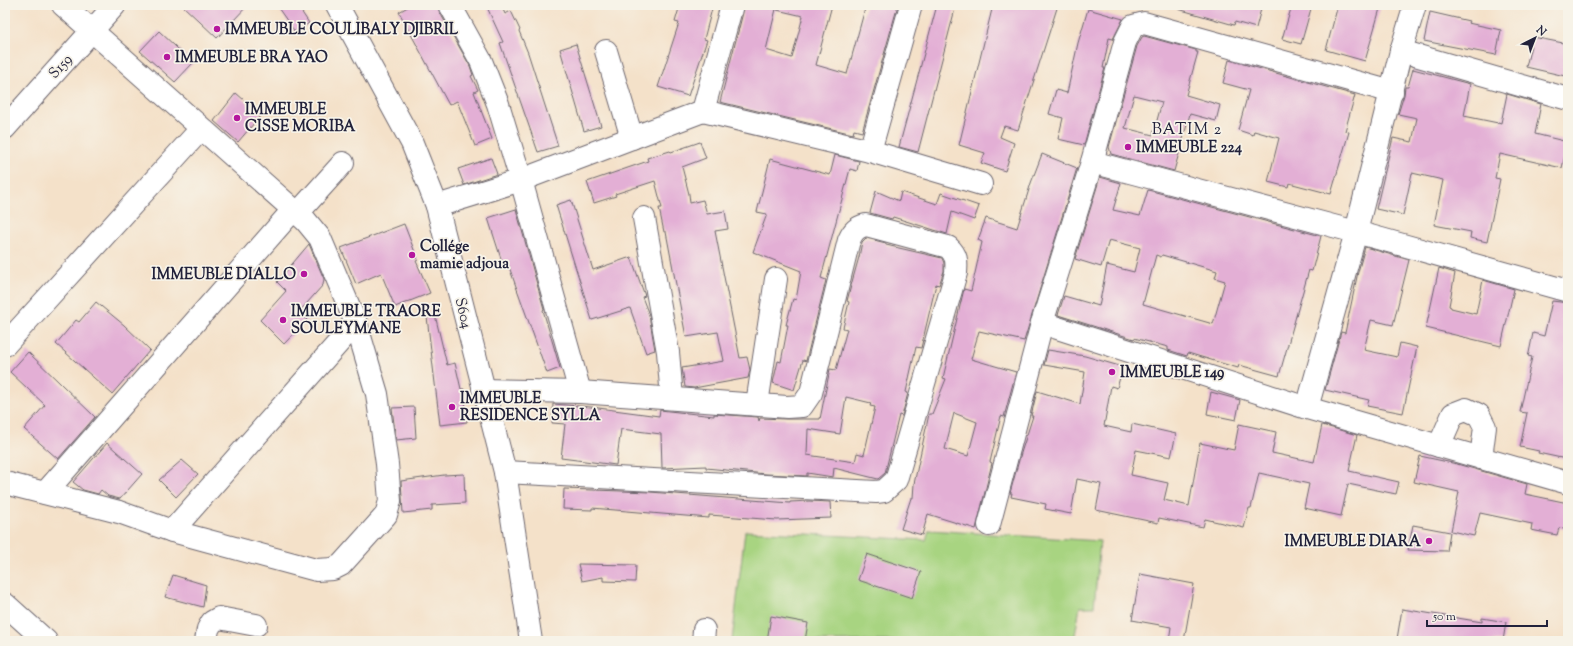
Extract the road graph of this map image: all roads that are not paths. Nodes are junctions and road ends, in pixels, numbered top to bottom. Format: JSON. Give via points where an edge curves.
{"nodes":[{"id":1,"x":63,"y":5,"type":"edge"},
{"id":2,"x":115,"y":5,"type":"edge"},
{"id":3,"x":337,"y":5,"type":"edge"},
{"id":4,"x":450,"y":5,"type":"edge"},
{"id":5,"x":732,"y":5,"type":"edge"},
{"id":6,"x":911,"y":5,"type":"edge"},
{"id":7,"x":1415,"y":5,"type":"edge"},
{"id":8,"x":92,"y":31,"type":"junction"},
{"id":9,"x":606,"y":51,"type":"dead end"},
{"id":10,"x":1401,"y":51,"type":"junction"},
{"id":11,"x":1392,"y":92,"type":"junction"},
{"id":12,"x":1568,"y":98,"type":"edge"},
{"id":13,"x":703,"y":111,"type":"junction"},
{"id":14,"x":5,"y":128,"type":"edge"},
{"id":15,"x":201,"y":129,"type":"junction"},
{"id":16,"x":632,"y":138,"type":"junction"},
{"id":17,"x":870,"y":151,"type":"junction"},
{"id":18,"x":1092,"y":162,"type":"junction"},
{"id":19,"x":343,"y":163,"type":"dead end"},
{"id":20,"x":521,"y":180,"type":"junction"},
{"id":21,"x":981,"y":184,"type":"dead end"},
{"id":22,"x":437,"y":206,"type":"junction"},
{"id":23,"x":295,"y":212,"type":"junction"},
{"id":24,"x":644,"y":218,"type":"dead end"},
{"id":25,"x":1356,"y":232,"type":"junction"},
{"id":26,"x":776,"y":278,"type":"dead end"},
{"id":27,"x":1568,"y":291,"type":"edge"},
{"id":28,"x":356,"y":323,"type":"junction"},
{"id":29,"x":1042,"y":323,"type":"junction"},
{"id":30,"x":5,"y":345,"type":"edge"},
{"id":31,"x":483,"y":390,"type":"junction"},
{"id":32,"x":580,"y":392,"type":"junction"},
{"id":33,"x":672,"y":398,"type":"junction"},
{"id":34,"x":757,"y":404,"type":"junction"},
{"id":35,"x":1307,"y":408,"type":"junction"},
{"id":36,"x":1439,"y":446,"type":"junction"},
{"id":37,"x":1481,"y":458,"type":"junction"},
{"id":38,"x":505,"y":472,"type":"junction"},
{"id":39,"x":5,"y":483,"type":"edge"},
{"id":40,"x":1568,"y":484,"type":"edge"},
{"id":41,"x":45,"y":493,"type":"junction"},
{"id":42,"x":988,"y":525,"type":"dead end"},
{"id":43,"x":172,"y":531,"type":"junction"},
{"id":44,"x":5,"y":604,"type":"edge"},
{"id":45,"x":256,"y":625,"type":"dead end"},
{"id":46,"x":46,"y":641,"type":"edge"},
{"id":47,"x":206,"y":641,"type":"edge"},
{"id":48,"x":531,"y":641,"type":"edge"}],
"edges":[{"from":1,"to":8,"type":"street"},
{"from":2,"to":8,"type":"street","name":"S159"},
{"from":3,"to":22,"type":"street","name":"S604","via":[[412,143]]},
{"from":4,"to":20,"type":"street","via":[[481,61],[498,104]]},
{"from":5,"to":13,"type":"street"},
{"from":6,"to":17,"type":"street"},
{"from":7,"to":10,"type":"street"},
{"from":8,"to":14,"type":"street","name":"S159"},
{"from":8,"to":15,"type":"street"},
{"from":9,"to":16,"type":"street"},
{"from":10,"to":11,"type":"street"},
{"from":10,"to":12,"type":"street"},
{"from":11,"to":18,"type":"street","via":[[1144,22],[1133,26],[1125,42]]},
{"from":11,"to":25,"type":"street"},
{"from":13,"to":16,"type":"street"},
{"from":13,"to":17,"type":"street"},
{"from":15,"to":23,"type":"street"},
{"from":15,"to":30,"type":"street"},
{"from":16,"to":20,"type":"street"},
{"from":17,"to":21,"type":"street"},
{"from":18,"to":25,"type":"street"},
{"from":18,"to":29,"type":"street"},
{"from":19,"to":23,"type":"street"},
{"from":20,"to":22,"type":"street"},
{"from":20,"to":32,"type":"street"},
{"from":22,"to":31,"type":"street","name":"S604"},
{"from":23,"to":28,"type":"street","via":[[320,238]]},
{"from":23,"to":41,"type":"street"},
{"from":24,"to":33,"type":"street","via":[[668,352]]},
{"from":25,"to":27,"type":"street"},
{"from":25,"to":35,"type":"street"},
{"from":26,"to":34,"type":"street"},
{"from":28,"to":43,"type":"street"},
{"from":28,"to":43,"type":"street","via":[[377,394],[390,501],[386,515],[341,565],[333,570],[316,570]]},
{"from":29,"to":35,"type":"street"},
{"from":29,"to":42,"type":"street"},
{"from":31,"to":32,"type":"street"},
{"from":31,"to":38,"type":"street","name":"S604"},
{"from":32,"to":33,"type":"street"},
{"from":33,"to":34,"type":"street"},
{"from":34,"to":38,"type":"street","via":[[802,406],[811,393],[849,240],[859,226],[866,225],[948,247],[954,252],[957,260],[956,273],[896,480],[884,491]]},
{"from":35,"to":36,"type":"street"},
{"from":36,"to":37,"type":"street"},
{"from":36,"to":37,"type":"street","via":[[1453,414],[1466,409],[1480,415],[1485,427]]},
{"from":37,"to":40,"type":"street"},
{"from":38,"to":48,"type":"street","name":"S604"},
{"from":39,"to":41,"type":"street"},
{"from":41,"to":43,"type":"street","via":[[119,512]]},
{"from":44,"to":46,"type":"street"},
{"from":45,"to":47,"type":"street","via":[[219,618],[212,622],[208,629]]}]}
